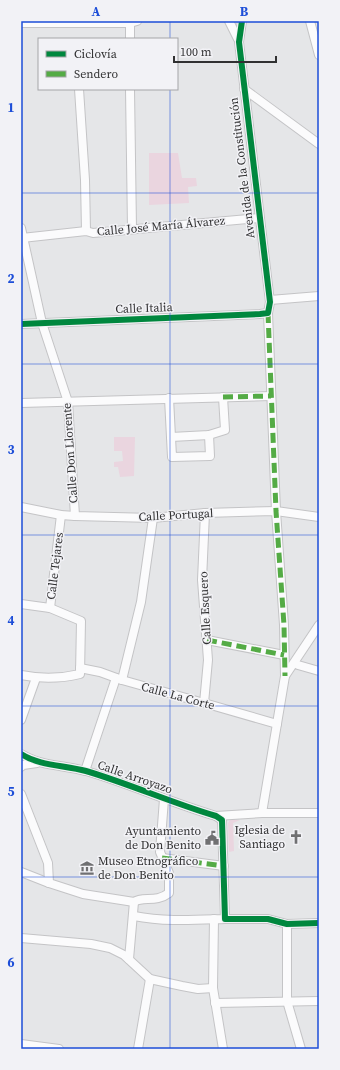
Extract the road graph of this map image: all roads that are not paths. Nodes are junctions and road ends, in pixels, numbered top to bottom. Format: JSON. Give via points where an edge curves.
{"nodes":[{"id":1,"x":229,"y":21,"type":"edge"},
{"id":2,"x":242,"y":21,"type":"edge"},
{"id":3,"x":310,"y":21,"type":"edge"},
{"id":4,"x":134,"y":22,"type":"edge"},
{"id":5,"x":21,"y":23,"type":"edge"},
{"id":6,"x":130,"y":38,"type":"edge"},
{"id":7,"x":239,"y":42,"type":"junction"},
{"id":8,"x":319,"y":55,"type":"edge"},
{"id":9,"x":79,"y":90,"type":"edge"},
{"id":10,"x":130,"y":90,"type":"edge"},
{"id":11,"x":244,"y":90,"type":"junction"},
{"id":12,"x":255,"y":98,"type":"junction"},
{"id":13,"x":246,"y":107,"type":"junction"},
{"id":14,"x":319,"y":144,"type":"edge"},
{"id":15,"x":259,"y":218,"type":"junction"},
{"id":16,"x":21,"y":228,"type":"edge"},
{"id":17,"x":132,"y":229,"type":"junction"},
{"id":18,"x":86,"y":231,"type":"junction"},
{"id":19,"x":22,"y":238,"type":"junction"},
{"id":20,"x":319,"y":296,"type":"edge"},
{"id":21,"x":270,"y":300,"type":"junction"},
{"id":22,"x":268,"y":313,"type":"junction"},
{"id":23,"x":42,"y":323,"type":"junction"},
{"id":24,"x":21,"y":324,"type":"edge"},
{"id":25,"x":271,"y":396,"type":"junction"},
{"id":26,"x":223,"y":397,"type":"junction"},
{"id":27,"x":169,"y":398,"type":"junction"},
{"id":28,"x":68,"y":402,"type":"junction"},
{"id":29,"x":21,"y":403,"type":"edge"},
{"id":30,"x":209,"y":435,"type":"junction"},
{"id":31,"x":171,"y":437,"type":"junction"},
{"id":32,"x":21,"y":507,"type":"edge"},
{"id":33,"x":276,"y":511,"type":"junction"},
{"id":34,"x":205,"y":513,"type":"junction"},
{"id":35,"x":61,"y":515,"type":"junction"},
{"id":36,"x":75,"y":516,"type":"junction"},
{"id":37,"x":319,"y":517,"type":"edge"},
{"id":38,"x":153,"y":518,"type":"junction"},
{"id":39,"x":21,"y":604,"type":"edge"},
{"id":40,"x":50,"y":608,"type":"junction"},
{"id":41,"x":319,"y":625,"type":"edge"},
{"id":42,"x":207,"y":640,"type":"junction"},
{"id":43,"x":284,"y":655,"type":"junction"},
{"id":44,"x":295,"y":662,"type":"junction"},
{"id":45,"x":80,"y":668,"type":"junction"},
{"id":46,"x":319,"y":670,"type":"edge"},
{"id":47,"x":21,"y":675,"type":"edge"},
{"id":48,"x":285,"y":676,"type":"junction"},
{"id":49,"x":36,"y":678,"type":"junction"},
{"id":50,"x":119,"y":679,"type":"junction"},
{"id":51,"x":204,"y":702,"type":"junction"},
{"id":52,"x":21,"y":720,"type":"edge"},
{"id":53,"x":277,"y":724,"type":"junction"},
{"id":54,"x":21,"y":754,"type":"edge"},
{"id":55,"x":46,"y":764,"type":"junction"},
{"id":56,"x":22,"y":766,"type":"edge"},
{"id":57,"x":84,"y":771,"type":"junction"},
{"id":58,"x":21,"y":794,"type":"edge"},
{"id":59,"x":164,"y":799,"type":"junction"},
{"id":60,"x":24,"y":809,"type":"edge"},
{"id":61,"x":262,"y":813,"type":"junction"},
{"id":62,"x":319,"y":813,"type":"edge"},
{"id":63,"x":222,"y":817,"type":"junction"},
{"id":64,"x":162,"y":858,"type":"junction"},
{"id":65,"x":224,"y":866,"type":"junction"},
{"id":66,"x":21,"y":872,"type":"edge"},
{"id":67,"x":49,"y":883,"type":"junction"},
{"id":68,"x":134,"y":902,"type":"junction"},
{"id":69,"x":226,"y":908,"type":"junction"},
{"id":70,"x":134,"y":916,"type":"junction"},
{"id":71,"x":220,"y":919,"type":"junction"},
{"id":72,"x":249,"y":919,"type":"junction"},
{"id":73,"x":319,"y":923,"type":"edge"},
{"id":74,"x":287,"y":924,"type":"junction"},
{"id":75,"x":21,"y":938,"type":"edge"},
{"id":76,"x":129,"y":959,"type":"junction"},
{"id":77,"x":150,"y":979,"type":"junction"},
{"id":78,"x":213,"y":988,"type":"junction"},
{"id":79,"x":288,"y":1001,"type":"junction"},
{"id":80,"x":319,"y":1001,"type":"edge"},
{"id":81,"x":215,"y":1003,"type":"junction"},
{"id":82,"x":21,"y":1044,"type":"edge"},
{"id":83,"x":59,"y":1049,"type":"edge"},
{"id":84,"x":138,"y":1049,"type":"edge"},
{"id":85,"x":223,"y":1049,"type":"edge"},
{"id":86,"x":301,"y":1049,"type":"edge"}],
"edges":[{"from":1,"to":7,"type":"street","name":"Avenida de la Constitución"},
{"from":2,"to":7,"type":"street","name":"Avenida de la Constitución"},
{"from":3,"to":8,"type":"street"},
{"from":4,"to":5,"type":"street"},
{"from":4,"to":6,"type":"street"},
{"from":7,"to":11,"type":"street","name":"Avenida de la Constitución"},
{"from":9,"to":18,"type":"street"},
{"from":10,"to":17,"type":"street"},
{"from":11,"to":12,"type":"street"},
{"from":11,"to":13,"type":"street","name":"Avenida de la Constitución"},
{"from":12,"to":13,"type":"street"},
{"from":12,"to":14,"type":"street"},
{"from":13,"to":15,"type":"street","name":"Avenida de la Constitución"},
{"from":15,"to":17,"type":"street","name":"Calle José María Álvarez"},
{"from":15,"to":21,"type":"street","name":"Avenida de la Constitución"},
{"from":16,"to":19,"type":"street","name":"Calle Don Llorente"},
{"from":17,"to":18,"type":"street","name":"Calle José María Álvarez","via":[[93,233]]},
{"from":18,"to":19,"type":"street","name":"Calle José María Álvarez"},
{"from":19,"to":23,"type":"street","name":"Calle Don Llorente"},
{"from":20,"to":21,"type":"street"},
{"from":21,"to":22,"type":"street","name":"Avenida de la Constitución"},
{"from":22,"to":23,"type":"street","name":"Calle Italia"},
{"from":22,"to":25,"type":"street","name":"Avenida de la Constitución"},
{"from":23,"to":24,"type":"street","name":"Calle Italia"},
{"from":23,"to":28,"type":"street","name":"Calle Don Llorente"},
{"from":25,"to":26,"type":"street"},
{"from":25,"to":33,"type":"street","name":"Avenida de la Constitución"},
{"from":26,"to":27,"type":"street"},
{"from":26,"to":30,"type":"street","via":[[225,430]]},
{"from":27,"to":28,"type":"street"},
{"from":27,"to":31,"type":"street"},
{"from":28,"to":29,"type":"street"},
{"from":28,"to":36,"type":"street","name":"Calle Don Llorente"},
{"from":30,"to":31,"type":"street"},
{"from":30,"to":31,"type":"street","via":[[210,456],[172,457]]},
{"from":32,"to":35,"type":"street","name":"Calle Portugal"},
{"from":33,"to":34,"type":"street","name":"Calle Portugal"},
{"from":33,"to":37,"type":"street","name":"Calle Portugal"},
{"from":33,"to":43,"type":"street","name":"Avenida de la Constitución"},
{"from":34,"to":38,"type":"street","name":"Calle Portugal"},
{"from":34,"to":42,"type":"street","name":"Calle Esquero","via":[[202,580]]},
{"from":35,"to":36,"type":"street","name":"Calle Portugal"},
{"from":35,"to":40,"type":"street","name":"Calle Tejares"},
{"from":36,"to":38,"type":"street","name":"Calle Portugal"},
{"from":38,"to":50,"type":"street","via":[[141,602]]},
{"from":39,"to":40,"type":"street"},
{"from":40,"to":45,"type":"street","name":"Calle Tejares","via":[[81,621]]},
{"from":41,"to":44,"type":"street"},
{"from":42,"to":43,"type":"street"},
{"from":42,"to":51,"type":"street","name":"Calle Esquero"},
{"from":43,"to":48,"type":"street","name":"Avenida de la Constitución"},
{"from":44,"to":46,"type":"street"},
{"from":44,"to":48,"type":"street"},
{"from":45,"to":49,"type":"street","via":[[80,674]]},
{"from":45,"to":50,"type":"street","name":"Calle La Corte"},
{"from":47,"to":49,"type":"street"},
{"from":48,"to":53,"type":"street"},
{"from":49,"to":52,"type":"street"},
{"from":50,"to":51,"type":"street","name":"Calle La Corte"},
{"from":50,"to":57,"type":"street"},
{"from":51,"to":53,"type":"street","name":"Calle La Corte"},
{"from":53,"to":61,"type":"street"},
{"from":54,"to":55,"type":"street","name":"Calle Arroyazo","via":[[28,759]]},
{"from":54,"to":56,"type":"street","name":"Calle Arroyazo"},
{"from":55,"to":56,"type":"street","name":"Calle Arroyazo","via":[[31,763]]},
{"from":55,"to":57,"type":"street","name":"Calle Arroyazo"},
{"from":57,"to":59,"type":"street","name":"Calle Arroyazo"},
{"from":58,"to":60,"type":"street"},
{"from":59,"to":63,"type":"street","name":"Calle Arroyazo"},
{"from":59,"to":64,"type":"street","via":[[160,852]]},
{"from":60,"to":67,"type":"street","via":[[48,863]]},
{"from":61,"to":62,"type":"street"},
{"from":61,"to":63,"type":"street"},
{"from":63,"to":65,"type":"street"},
{"from":64,"to":65,"type":"street"},
{"from":64,"to":68,"type":"street","via":[[169,873],[169,893],[164,897]]},
{"from":65,"to":69,"type":"street"},
{"from":66,"to":67,"type":"street"},
{"from":67,"to":68,"type":"street","via":[[83,894]]},
{"from":68,"to":70,"type":"street"},
{"from":69,"to":71,"type":"street"},
{"from":69,"to":72,"type":"street","via":[[233,914]]},
{"from":70,"to":71,"type":"street","via":[[152,920]]},
{"from":70,"to":76,"type":"street"},
{"from":71,"to":72,"type":"street"},
{"from":71,"to":78,"type":"street"},
{"from":72,"to":74,"type":"street"},
{"from":73,"to":74,"type":"street"},
{"from":74,"to":79,"type":"street"},
{"from":75,"to":76,"type":"street","via":[[99,946],[119,952]]},
{"from":76,"to":77,"type":"street"},
{"from":77,"to":78,"type":"street","via":[[198,989]]},
{"from":77,"to":84,"type":"street"},
{"from":78,"to":81,"type":"street"},
{"from":79,"to":80,"type":"street"},
{"from":79,"to":81,"type":"street"},
{"from":79,"to":86,"type":"street"},
{"from":81,"to":85,"type":"street"},
{"from":82,"to":83,"type":"street"}]}
